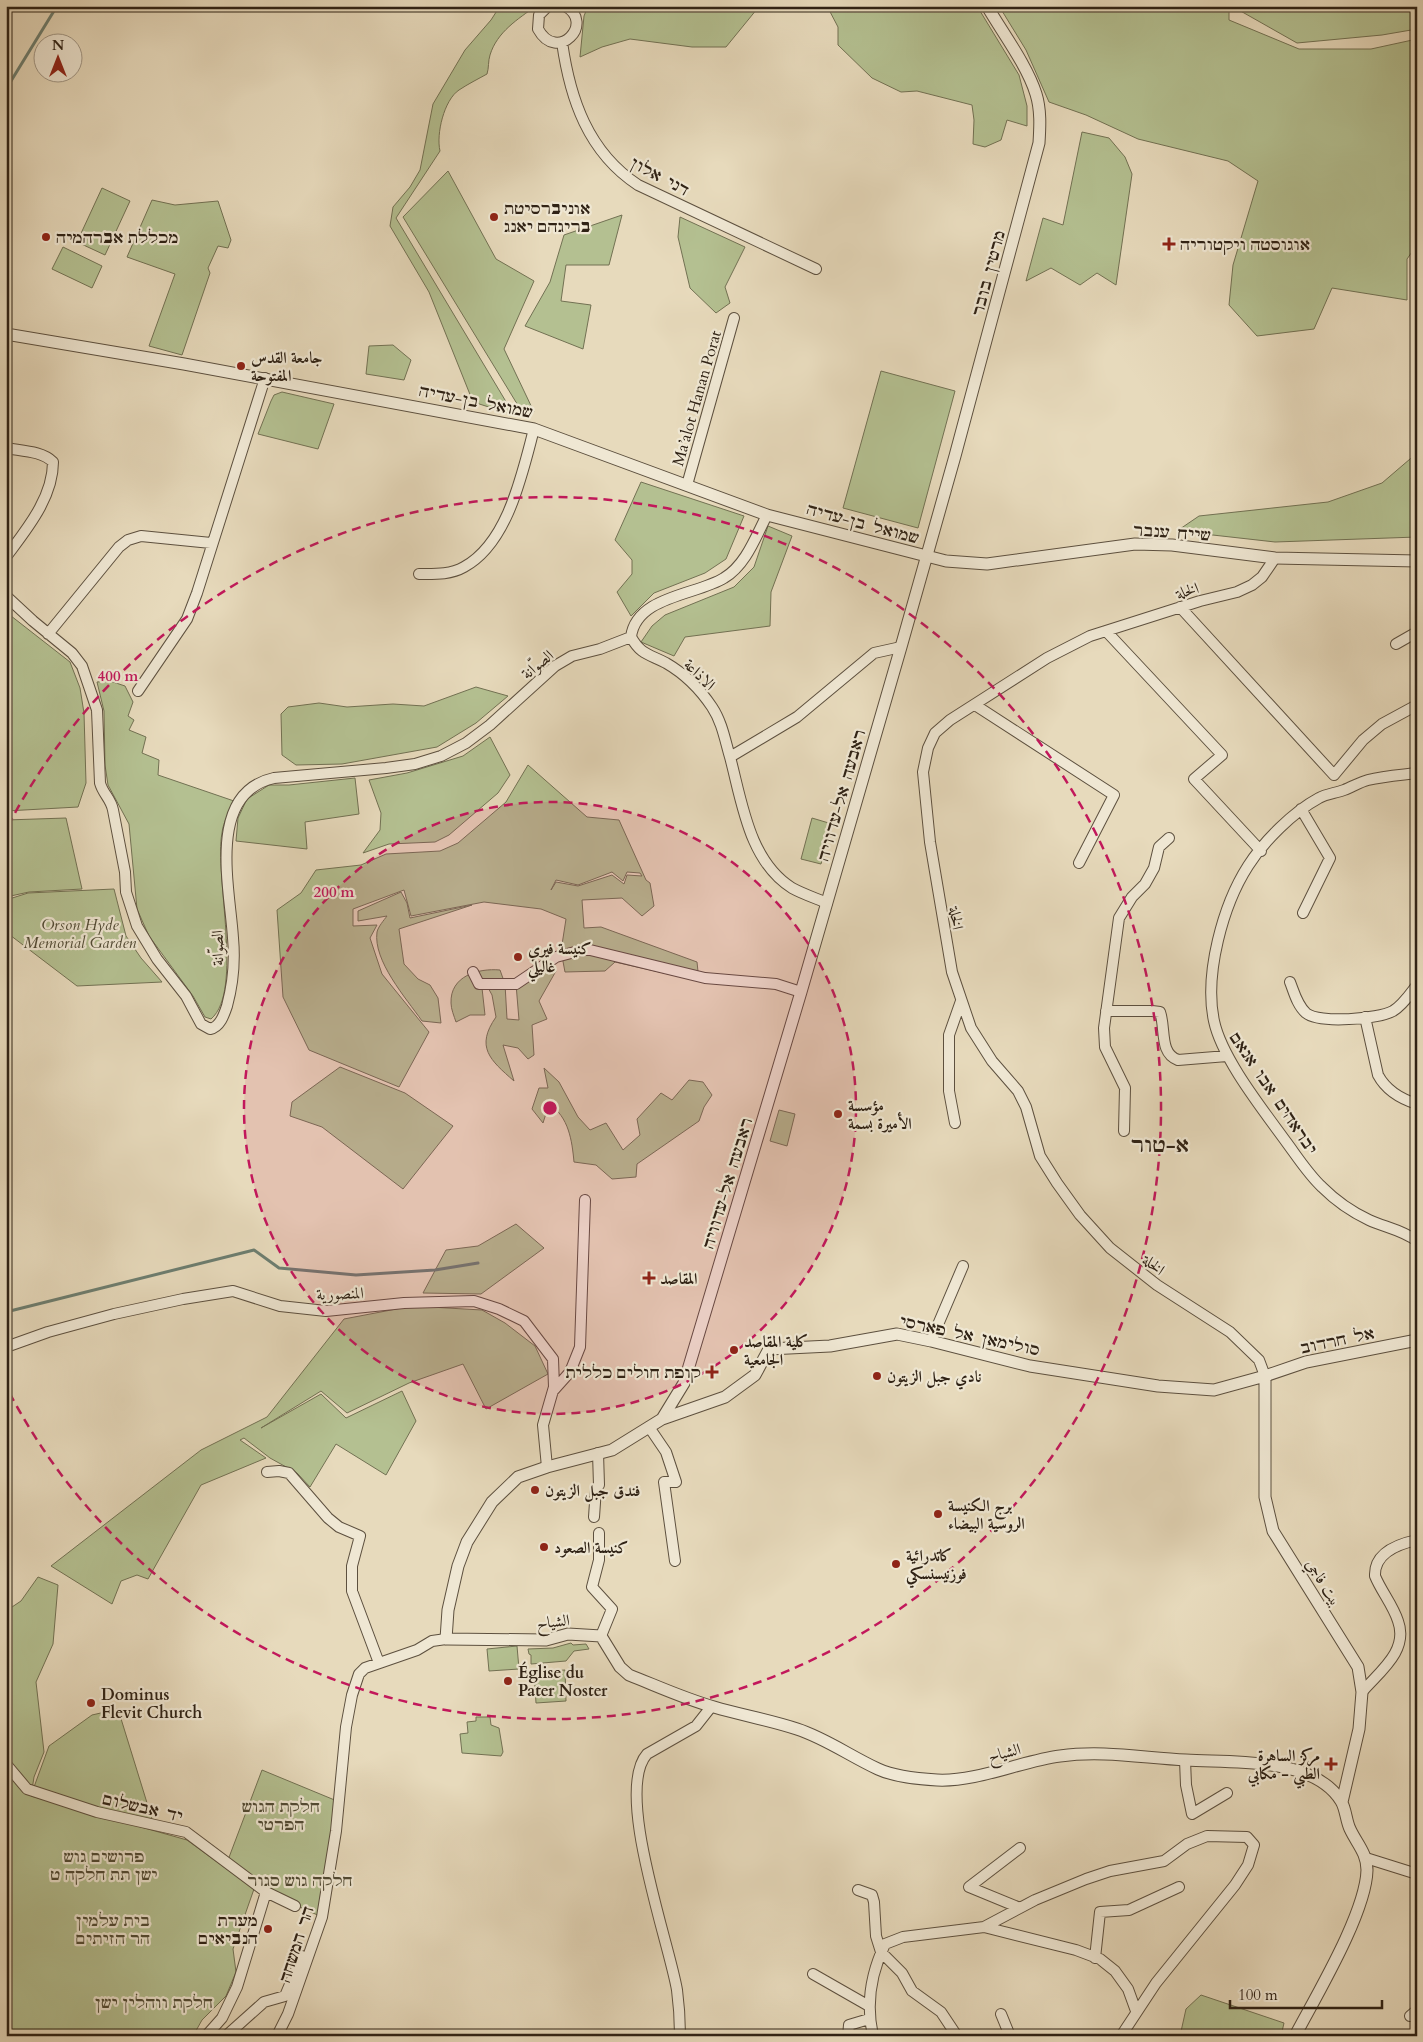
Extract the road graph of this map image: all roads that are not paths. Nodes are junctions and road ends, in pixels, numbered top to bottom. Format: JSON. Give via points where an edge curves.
{"nodes":[{"id":1,"x":548,"y":6,"type":"edge"},
{"id":2,"x":986,"y":6,"type":"edge"},
{"id":3,"x":568,"y":7,"type":"edge"},
{"id":4,"x":562,"y":42,"type":"junction"},
{"id":5,"x":816,"y":269,"type":"dead end"},
{"id":6,"x":734,"y":318,"type":"dead end"},
{"id":7,"x":6,"y":334,"type":"edge"},
{"id":8,"x":265,"y":378,"type":"junction"},
{"id":9,"x":534,"y":429,"type":"junction"},
{"id":10,"x":6,"y":448,"type":"edge"},
{"id":11,"x":687,"y":485,"type":"junction"},
{"id":12,"x":767,"y":514,"type":"junction"},
{"id":13,"x":212,"y":543,"type":"junction"},
{"id":14,"x":926,"y":556,"type":"junction"},
{"id":15,"x":6,"y":557,"type":"edge"},
{"id":16,"x":1275,"y":558,"type":"junction"},
{"id":17,"x":1417,"y":561,"type":"edge"},
{"id":18,"x":419,"y":574,"type":"dead end"},
{"id":19,"x":6,"y":596,"type":"edge"},
{"id":20,"x":1180,"y":607,"type":"junction"},
{"id":21,"x":1106,"y":631,"type":"junction"},
{"id":22,"x":1417,"y":632,"type":"edge"},
{"id":23,"x":48,"y":634,"type":"junction"},
{"id":24,"x":631,"y":637,"type":"junction"},
{"id":25,"x":1396,"y":644,"type":"dead end"},
{"id":26,"x":901,"y":647,"type":"junction"},
{"id":27,"x":138,"y":691,"type":"dead end"},
{"id":28,"x":975,"y":704,"type":"junction"},
{"id":29,"x":1417,"y":705,"type":"edge"},
{"id":30,"x":730,"y":757,"type":"junction"},
{"id":31,"x":1417,"y":773,"type":"edge"},
{"id":32,"x":1334,"y":775,"type":"junction"},
{"id":33,"x":1348,"y":788,"type":"junction"},
{"id":34,"x":1301,"y":809,"type":"junction"},
{"id":35,"x":1169,"y":838,"type":"dead end"},
{"id":36,"x":1261,"y":851,"type":"junction"},
{"id":37,"x":1079,"y":863,"type":"dead end"},
{"id":38,"x":827,"y":903,"type":"junction"},
{"id":39,"x":1303,"y":913,"type":"dead end"},
{"id":40,"x":473,"y":972,"type":"dead end"},
{"id":41,"x":1290,"y":982,"type":"dead end"},
{"id":42,"x":1417,"y":985,"type":"edge"},
{"id":43,"x":801,"y":992,"type":"junction"},
{"id":44,"x":961,"y":1002,"type":"junction"},
{"id":45,"x":1106,"y":1012,"type":"junction"},
{"id":46,"x":1365,"y":1017,"type":"junction"},
{"id":47,"x":1227,"y":1056,"type":"junction"},
{"id":48,"x":1417,"y":1104,"type":"edge"},
{"id":49,"x":955,"y":1123,"type":"dead end"},
{"id":50,"x":1124,"y":1131,"type":"dead end"},
{"id":51,"x":585,"y":1200,"type":"dead end"},
{"id":52,"x":1417,"y":1241,"type":"edge"},
{"id":53,"x":964,"y":1266,"type":"dead end"},
{"id":54,"x":1417,"y":1340,"type":"edge"},
{"id":55,"x":931,"y":1341,"type":"junction"},
{"id":56,"x":6,"y":1347,"type":"edge"},
{"id":57,"x":1266,"y":1376,"type":"junction"},
{"id":58,"x":553,"y":1391,"type":"junction"},
{"id":59,"x":662,"y":1419,"type":"junction"},
{"id":60,"x":649,"y":1427,"type":"junction"},
{"id":61,"x":598,"y":1454,"type":"junction"},
{"id":62,"x":547,"y":1467,"type":"junction"},
{"id":63,"x":267,"y":1472,"type":"dead end"},
{"id":64,"x":594,"y":1517,"type":"dead end"},
{"id":65,"x":599,"y":1534,"type":"dead end"},
{"id":66,"x":1417,"y":1540,"type":"edge"},
{"id":67,"x":676,"y":1561,"type":"dead end"},
{"id":68,"x":601,"y":1636,"type":"junction"},
{"id":69,"x":446,"y":1639,"type":"junction"},
{"id":70,"x":378,"y":1663,"type":"junction"},
{"id":71,"x":1362,"y":1692,"type":"junction"},
{"id":72,"x":711,"y":1706,"type":"junction"},
{"id":73,"x":1185,"y":1760,"type":"junction"},
{"id":74,"x":6,"y":1764,"type":"edge"},
{"id":75,"x":1227,"y":1793,"type":"dead end"},
{"id":76,"x":1342,"y":1802,"type":"junction"},
{"id":77,"x":1020,"y":1848,"type":"dead end"},
{"id":78,"x":1366,"y":1858,"type":"junction"},
{"id":79,"x":1417,"y":1874,"type":"edge"},
{"id":80,"x":1179,"y":1887,"type":"dead end"},
{"id":81,"x":858,"y":1890,"type":"dead end"},
{"id":82,"x":266,"y":1892,"type":"junction"},
{"id":83,"x":295,"y":1906,"type":"dead end"},
{"id":84,"x":1020,"y":1908,"type":"junction"},
{"id":85,"x":322,"y":1917,"type":"junction"},
{"id":86,"x":984,"y":1927,"type":"junction"},
{"id":87,"x":881,"y":1952,"type":"junction"},
{"id":88,"x":1095,"y":1958,"type":"junction"},
{"id":89,"x":813,"y":1974,"type":"dead end"},
{"id":90,"x":869,"y":2006,"type":"junction"},
{"id":91,"x":1136,"y":2011,"type":"junction"},
{"id":92,"x":1001,"y":2014,"type":"dead end"},
{"id":93,"x":869,"y":2019,"type":"junction"},
{"id":94,"x":206,"y":2036,"type":"edge"},
{"id":95,"x":226,"y":2036,"type":"edge"},
{"id":96,"x":277,"y":2036,"type":"edge"},
{"id":97,"x":680,"y":2036,"type":"edge"},
{"id":98,"x":848,"y":2036,"type":"edge"},
{"id":99,"x":873,"y":2036,"type":"edge"},
{"id":100,"x":957,"y":2036,"type":"edge"},
{"id":101,"x":1010,"y":2036,"type":"edge"},
{"id":102,"x":1121,"y":2036,"type":"edge"},
{"id":103,"x":1295,"y":2036,"type":"edge"}],
"edges":[{"from":1,"to":4,"type":"street","via":[[539,15],[538,29],[546,40]]},
{"from":2,"to":14,"type":"street","name":"מרטין בובר","via":[[1036,95],[1040,115],[1039,144]]},
{"from":3,"to":4,"type":"street","via":[[575,15],[576,26],[570,38]]},
{"from":4,"to":5,"type":"street","name":"דני אלון","via":[[567,76],[580,116],[598,148],[619,171],[638,184]]},
{"from":6,"to":11,"type":"street","name":"Ma’alot Hanan Porat"},
{"from":7,"to":8,"type":"street","name":"שמואל בן-עדיה"},
{"from":8,"to":9,"type":"street","name":"שמואל בן-עדיה"},
{"from":8,"to":13,"type":"street"},
{"from":9,"to":11,"type":"street","name":"שמואל בן-עדיה"},
{"from":9,"to":18,"type":"street","via":[[522,475],[495,540],[464,567],[446,574]]},
{"from":10,"to":15,"type":"street","via":[[40,454],[53,462],[53,469],[42,504]]},
{"from":11,"to":12,"type":"street","name":"שמואל בן-עדיה"},
{"from":12,"to":14,"type":"street","name":"שמואל בן-עדיה"},
{"from":12,"to":24,"type":"street","via":[[737,568],[703,588],[658,603],[635,624]]},
{"from":13,"to":23,"type":"street","via":[[141,536],[128,540],[119,546]]},
{"from":13,"to":27,"type":"street","via":[[187,619]]},
{"from":14,"to":16,"type":"street","name":"שייח ענבר","via":[[987,564],[1135,544],[1172,545]]},
{"from":14,"to":26,"type":"street","name":"ראבעה אל-עדוויה"},
{"from":16,"to":17,"type":"street","name":"שייח ענבר"},
{"from":16,"to":20,"type":"street","name":"الخلة","via":[[1252,585]]},
{"from":19,"to":23,"type":"street","name":"الصوّانة"},
{"from":20,"to":21,"type":"street","name":"الخلة"},
{"from":20,"to":32,"type":"street"},
{"from":21,"to":28,"type":"street","name":"الخلة","via":[[1047,658]]},
{"from":21,"to":36,"type":"street","via":[[1222,755],[1194,779]]},
{"from":22,"to":25,"type":"street"},
{"from":23,"to":24,"type":"street","name":"الصوّانة","via":[[82,666],[97,710],[100,783],[102,793],[111,800],[114,810],[126,892],[137,926],[157,959],[186,996],[201,1024],[210,1029],[224,1015],[233,972],[228,830],[233,810],[247,790],[263,780],[274,778],[386,768],[441,756],[490,725],[555,666],[572,656]]},
{"from":24,"to":30,"type":"street","name":"الاذاعة","via":[[638,649],[681,673],[704,696],[719,720]]},
{"from":26,"to":30,"type":"street","via":[[874,653],[797,717]]},
{"from":26,"to":38,"type":"street","name":"ראבעה אל-עדוויה"},
{"from":28,"to":37,"type":"street","via":[[1114,794]]},
{"from":28,"to":44,"type":"street","name":"الخلة","via":[[935,734],[923,772],[942,918]]},
{"from":29,"to":32,"type":"street","via":[[1376,729]]},
{"from":30,"to":38,"type":"street","name":"الاذاعة","via":[[751,834],[762,856],[785,883]]},
{"from":31,"to":33,"type":"street","name":"יבראהים אבו אנאם","via":[[1366,781]]},
{"from":32,"to":33,"type":"street"},
{"from":33,"to":34,"type":"street","name":"יבראהים אבו אנאם","via":[[1321,797]]},
{"from":34,"to":36,"type":"street","name":"יבראהים אבו אנאם"},
{"from":34,"to":39,"type":"street","via":[[1330,858]]},
{"from":35,"to":45,"type":"street","via":[[1159,847],[1154,868],[1145,884],[1132,896],[1119,918]]},
{"from":36,"to":47,"type":"street","name":"יבראהים אבו אנאם","via":[[1249,864],[1228,908],[1214,968],[1211,998],[1214,1021]]},
{"from":38,"to":43,"type":"street","name":"ראבעה אל-עדוויה"},
{"from":40,"to":43,"type":"street","via":[[480,984],[516,984],[556,956],[586,949],[705,978],[776,984]]},
{"from":41,"to":46,"type":"street","via":[[1298,1002],[1312,1017],[1328,1020]]},
{"from":42,"to":46,"type":"street","via":[[1392,1011]]},
{"from":43,"to":59,"type":"street","name":"ראבעה אל-עדוויה","via":[[684,1383]]},
{"from":44,"to":49,"type":"street","via":[[949,1035],[949,1091]]},
{"from":44,"to":57,"type":"street","name":"الخلة","via":[[971,1028],[992,1061],[1018,1091],[1040,1156],[1080,1215],[1110,1248],[1141,1273],[1230,1332],[1251,1350]]},
{"from":45,"to":47,"type":"street","via":[[1160,1012],[1166,1052],[1171,1058]]},
{"from":45,"to":50,"type":"street","via":[[1106,1046],[1125,1088]]},
{"from":46,"to":48,"type":"street","via":[[1381,1082],[1405,1100]]},
{"from":47,"to":52,"type":"street","name":"יבראהים אבו אנאם","via":[[1273,1124],[1322,1187],[1368,1220]]},
{"from":51,"to":58,"type":"street","via":[[580,1347],[570,1372]]},
{"from":53,"to":55,"type":"street"},
{"from":54,"to":57,"type":"street","name":"אל חרדוב","via":[[1306,1362]]},
{"from":55,"to":57,"type":"street","name":"סולימאן אל פארסי","via":[[1030,1366],[1158,1386],[1214,1390]]},
{"from":55,"to":59,"type":"street","name":"סולימאן אל פארסי","via":[[896,1334],[830,1346],[769,1349],[755,1374],[725,1397]]},
{"from":56,"to":58,"type":"street","name":"المنصورية","via":[[114,1314],[233,1291],[280,1306],[326,1312],[474,1301],[524,1322],[553,1359]]},
{"from":57,"to":71,"type":"street","name":"بيت فاجي","via":[[1265,1497],[1273,1532],[1358,1667]]},
{"from":58,"to":62,"type":"street","name":"المنصورية","via":[[544,1425]]},
{"from":59,"to":60,"type":"street","name":"ראבעה אל-עדוויה"},
{"from":60,"to":61,"type":"street","name":"ראבעה אל-עדוויה","via":[[612,1450]]},
{"from":60,"to":67,"type":"street","via":[[666,1452],[677,1484],[664,1482]]},
{"from":61,"to":62,"type":"street","name":"ראבעה אל-עדוויה"},
{"from":61,"to":64,"type":"street","via":[[599,1485],[596,1488]]},
{"from":62,"to":69,"type":"street","name":"ראבעה אל-עדוויה","via":[[518,1477],[492,1502],[467,1542],[448,1610]]},
{"from":63,"to":70,"type":"street","via":[[289,1473],[328,1518],[360,1536],[352,1566],[352,1592]]},
{"from":65,"to":68,"type":"street","via":[[600,1560],[592,1586],[612,1609]]},
{"from":66,"to":71,"type":"street","via":[[1387,1552],[1375,1568],[1375,1576],[1402,1634],[1400,1646],[1393,1657]]},
{"from":68,"to":69,"type":"street","name":"الشياح","via":[[568,1634],[546,1640]]},
{"from":68,"to":72,"type":"street","name":"الشياح","via":[[620,1667],[629,1675]]},
{"from":69,"to":70,"type":"street"},
{"from":70,"to":85,"type":"street","name":"הר המשחה","via":[[359,1674],[352,1695]]},
{"from":71,"to":76,"type":"street","name":"بيت فاجي","via":[[1359,1729]]},
{"from":72,"to":73,"type":"street","name":"الشياح","via":[[812,1734],[880,1770],[938,1781],[975,1776],[1059,1756],[1092,1753]]},
{"from":72,"to":97,"type":"street","via":[[696,1726],[646,1754],[638,1772],[641,1849],[677,1991]]},
{"from":73,"to":75,"type":"street","via":[[1192,1814]]},
{"from":73,"to":76,"type":"street","name":"الشياح","via":[[1275,1765],[1327,1784]]},
{"from":74,"to":82,"type":"street","name":"יד אבשלום","via":[[27,1789],[97,1812],[186,1832]]},
{"from":76,"to":78,"type":"street","name":"الشياح","via":[[1350,1829]]},
{"from":77,"to":84,"type":"street","via":[[969,1887]]},
{"from":78,"to":79,"type":"street"},
{"from":78,"to":103,"type":"street","name":"الشياح","via":[[1366,1884],[1347,1935]]},
{"from":80,"to":88,"type":"street","via":[[1129,1910],[1100,1912]]},
{"from":81,"to":87,"type":"street","via":[[872,1895]]},
{"from":82,"to":83,"type":"street","name":"יד אבשלום"},
{"from":82,"to":94,"type":"street","via":[[237,1987],[222,2018]]},
{"from":84,"to":86,"type":"street"},
{"from":84,"to":91,"type":"street","via":[[1110,1871],[1164,1861],[1187,1844],[1207,1836],[1247,1837],[1252,1841],[1253,1852],[1248,1865],[1235,1885]]},
{"from":85,"to":95,"type":"street","via":[[285,1996],[264,2002]]},
{"from":85,"to":96,"type":"street","name":"הר המשחה","via":[[288,2014]]},
{"from":86,"to":87,"type":"street","via":[[903,1936],[885,1944]]},
{"from":86,"to":88,"type":"street","via":[[1076,1950]]},
{"from":87,"to":90,"type":"street"},
{"from":87,"to":100,"type":"street","via":[[902,1974],[912,1991],[941,2012]]},
{"from":88,"to":91,"type":"street","via":[[1116,1972],[1128,1989]]},
{"from":89,"to":90,"type":"street"},
{"from":90,"to":93,"type":"street"},
{"from":91,"to":102,"type":"street"},
{"from":92,"to":101,"type":"street"},
{"from":93,"to":98,"type":"street","via":[[849,2025]]},
{"from":93,"to":99,"type":"street"}]}
